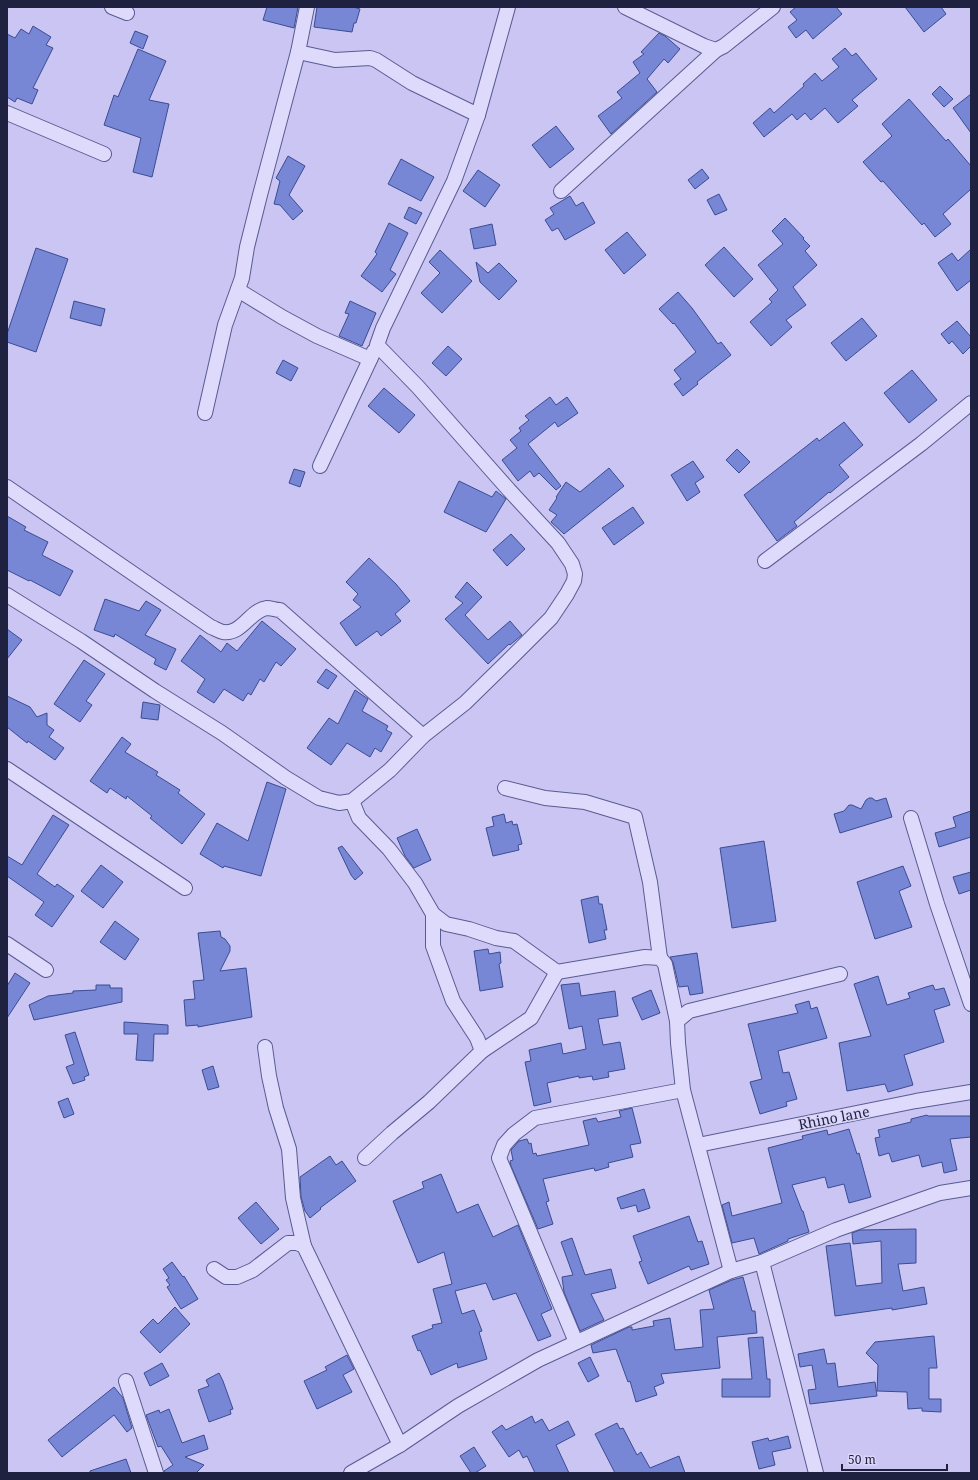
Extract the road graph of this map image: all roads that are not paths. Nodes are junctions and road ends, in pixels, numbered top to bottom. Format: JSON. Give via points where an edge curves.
{"nodes":[{"id":1,"x":112,"y":7,"type":"edge"},
{"id":2,"x":307,"y":7,"type":"edge"},
{"id":3,"x":508,"y":7,"type":"edge"},
{"id":4,"x":625,"y":7,"type":"edge"},
{"id":5,"x":773,"y":7,"type":"edge"},
{"id":6,"x":127,"y":13,"type":"dead end"},
{"id":7,"x":716,"y":50,"type":"junction"},
{"id":8,"x":298,"y":52,"type":"junction"},
{"id":9,"x":7,"y":113,"type":"edge"},
{"id":10,"x":478,"y":115,"type":"junction"},
{"id":11,"x":104,"y":154,"type":"dead end"},
{"id":12,"x":561,"y":191,"type":"dead end"},
{"id":13,"x":238,"y":290,"type":"junction"},
{"id":14,"x":377,"y":345,"type":"junction"},
{"id":15,"x":370,"y":359,"type":"junction"},
{"id":16,"x":971,"y":403,"type":"edge"},
{"id":17,"x":205,"y":413,"type":"dead end"},
{"id":18,"x":320,"y":466,"type":"dead end"},
{"id":19,"x":7,"y":487,"type":"edge"},
{"id":20,"x":765,"y":561,"type":"dead end"},
{"id":21,"x":7,"y":595,"type":"edge"},
{"id":22,"x":423,"y":736,"type":"junction"},
{"id":23,"x":7,"y":769,"type":"edge"},
{"id":24,"x":505,"y":788,"type":"dead end"},
{"id":25,"x":352,"y":801,"type":"junction"},
{"id":26,"x":910,"y":818,"type":"dead end"},
{"id":27,"x":185,"y":888,"type":"dead end"},
{"id":28,"x":433,"y":914,"type":"junction"},
{"id":29,"x":7,"y":944,"type":"edge"},
{"id":30,"x":660,"y":958,"type":"junction"},
{"id":31,"x":46,"y":970,"type":"dead end"},
{"id":32,"x":557,"y":972,"type":"junction"},
{"id":33,"x":840,"y":974,"type":"dead end"},
{"id":34,"x":971,"y":1004,"type":"edge"},
{"id":35,"x":677,"y":1021,"type":"junction"},
{"id":36,"x":265,"y":1047,"type":"dead end"},
{"id":37,"x":482,"y":1051,"type":"junction"},
{"id":38,"x":683,"y":1090,"type":"junction"},
{"id":39,"x":971,"y":1092,"type":"edge"},
{"id":40,"x":698,"y":1145,"type":"junction"},
{"id":41,"x":366,"y":1158,"type":"dead end"},
{"id":42,"x":971,"y":1188,"type":"edge"},
{"id":43,"x":304,"y":1246,"type":"junction"},
{"id":44,"x":762,"y":1262,"type":"junction"},
{"id":45,"x":214,"y":1269,"type":"dead end"},
{"id":46,"x":731,"y":1271,"type":"junction"},
{"id":47,"x":576,"y":1342,"type":"junction"},
{"id":48,"x":126,"y":1382,"type":"dead end"},
{"id":49,"x":400,"y":1445,"type":"junction"},
{"id":50,"x":156,"y":1473,"type":"edge"},
{"id":51,"x":351,"y":1473,"type":"edge"},
{"id":52,"x":816,"y":1473,"type":"edge"}],
"edges":[{"from":1,"to":6,"type":"street"},
{"from":2,"to":8,"type":"street"},
{"from":3,"to":10,"type":"street"},
{"from":4,"to":7,"type":"street"},
{"from":5,"to":7,"type":"street"},
{"from":7,"to":12,"type":"street"},
{"from":8,"to":10,"type":"street","via":[[335,60],[376,60],[412,83]]},
{"from":8,"to":13,"type":"street"},
{"from":9,"to":11,"type":"street"},
{"from":10,"to":14,"type":"street","via":[[454,181]]},
{"from":13,"to":15,"type":"street","via":[[317,336]]},
{"from":13,"to":17,"type":"street","via":[[225,325]]},
{"from":14,"to":15,"type":"street"},
{"from":14,"to":22,"type":"street","via":[[558,543],[572,564],[575,574],[568,594],[550,618],[465,703]]},
{"from":15,"to":18,"type":"street"},
{"from":16,"to":20,"type":"street","via":[[921,444]]},
{"from":19,"to":22,"type":"street","via":[[211,627],[223,632],[229,631],[240,627],[256,612],[267,608],[280,610]]},
{"from":21,"to":25,"type":"street","via":[[319,798],[339,803]]},
{"from":22,"to":25,"type":"street","via":[[390,770]]},
{"from":23,"to":27,"type":"street"},
{"from":24,"to":30,"type":"street","via":[[545,798],[585,802],[635,817],[650,882]]},
{"from":25,"to":28,"type":"street","via":[[359,818],[389,849],[411,877]]},
{"from":26,"to":34,"type":"street"},
{"from":28,"to":32,"type":"street","via":[[446,924],[514,941]]},
{"from":28,"to":37,"type":"street","via":[[433,946],[453,1001],[478,1038]]},
{"from":29,"to":31,"type":"street"},
{"from":30,"to":32,"type":"street","via":[[645,957]]},
{"from":30,"to":35,"type":"street","via":[[665,964]]},
{"from":32,"to":37,"type":"street","via":[[531,1018]]},
{"from":33,"to":35,"type":"street","via":[[689,1011]]},
{"from":35,"to":38,"type":"street"},
{"from":36,"to":43,"type":"street","via":[[276,1108],[289,1149],[293,1198]]},
{"from":37,"to":41,"type":"street"},
{"from":38,"to":40,"type":"street"},
{"from":38,"to":47,"type":"street","via":[[535,1118],[504,1145],[499,1158]]},
{"from":39,"to":40,"type":"street","name":"Rhino lane"},
{"from":40,"to":46,"type":"street"},
{"from":42,"to":44,"type":"street","via":[[940,1193],[920,1200],[836,1230]]},
{"from":43,"to":45,"type":"street","via":[[297,1243],[288,1244],[253,1270],[236,1277],[226,1277]]},
{"from":43,"to":49,"type":"street"},
{"from":44,"to":46,"type":"street"},
{"from":44,"to":52,"type":"street"},
{"from":46,"to":47,"type":"street"},
{"from":47,"to":49,"type":"street","via":[[538,1360],[458,1406]]},
{"from":48,"to":50,"type":"street"},
{"from":49,"to":51,"type":"street"}]}
